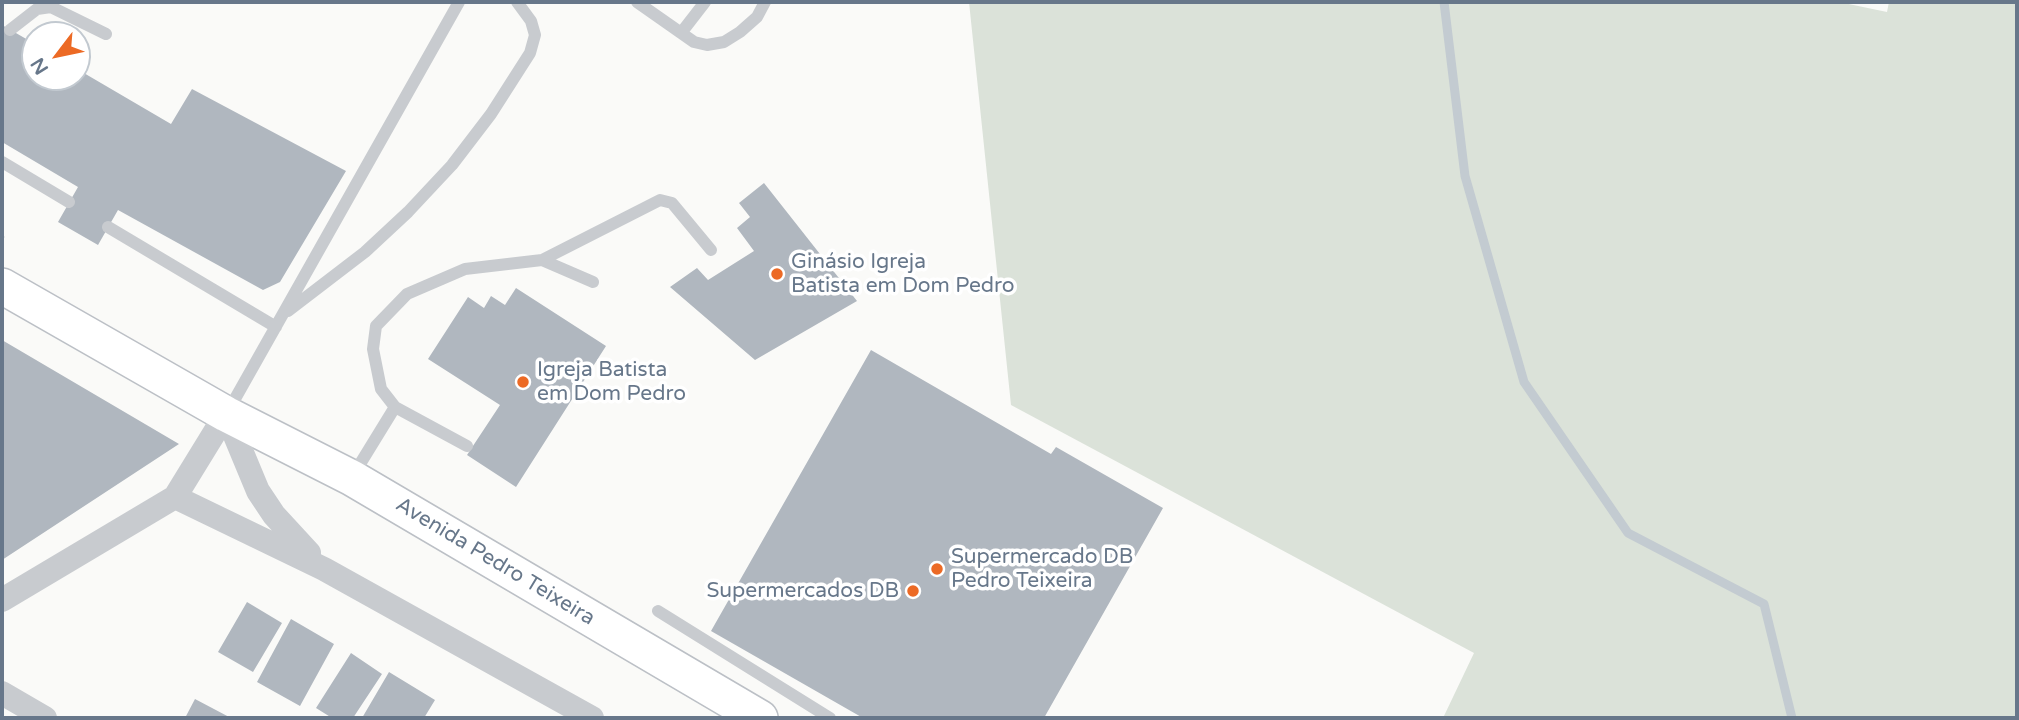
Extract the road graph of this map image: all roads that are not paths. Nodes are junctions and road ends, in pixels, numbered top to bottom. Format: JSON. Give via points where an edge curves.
{"nodes":[{"id":1,"x":459,"y":2,"type":"edge"},
{"id":2,"x":637,"y":2,"type":"edge"},
{"id":3,"x":705,"y":2,"type":"edge"},
{"id":4,"x":765,"y":2,"type":"edge"},
{"id":5,"x":521,"y":3,"type":"edge"},
{"id":6,"x":10,"y":30,"type":"dead end"},
{"id":7,"x":681,"y":33,"type":"junction"},
{"id":8,"x":106,"y":34,"type":"dead end"},
{"id":9,"x":2,"y":162,"type":"edge"},
{"id":10,"x":69,"y":202,"type":"dead end"},
{"id":11,"x":108,"y":227,"type":"dead end"},
{"id":12,"x":711,"y":250,"type":"dead end"},
{"id":13,"x":542,"y":260,"type":"junction"},
{"id":14,"x":593,"y":282,"type":"dead end"},
{"id":15,"x":2,"y":286,"type":"edge"},
{"id":16,"x":284,"y":313,"type":"junction"},
{"id":17,"x":276,"y":327,"type":"junction"},
{"id":18,"x":395,"y":407,"type":"junction"},
{"id":19,"x":226,"y":414,"type":"junction"},
{"id":20,"x":467,"y":446,"type":"dead end"},
{"id":21,"x":352,"y":478,"type":"junction"},
{"id":22,"x":175,"y":497,"type":"junction"},
{"id":23,"x":324,"y":569,"type":"junction"},
{"id":24,"x":2,"y":600,"type":"edge"},
{"id":25,"x":658,"y":611,"type":"dead end"},
{"id":26,"x":2,"y":693,"type":"edge"},
{"id":27,"x":44,"y":718,"type":"edge"},
{"id":28,"x":592,"y":718,"type":"edge"},
{"id":29,"x":760,"y":718,"type":"edge"},
{"id":30,"x":830,"y":718,"type":"edge"}],
"edges":[{"from":1,"to":16,"type":"lane"},
{"from":2,"to":7,"type":"lane"},
{"from":3,"to":7,"type":"lane"},
{"from":4,"to":7,"type":"lane","via":[[757,17],[724,42],[707,46]]},
{"from":5,"to":16,"type":"lane","via":[[535,35],[530,53],[491,114],[408,212],[365,252]]},
{"from":6,"to":8,"type":"lane","via":[[37,9],[51,7]]},
{"from":9,"to":10,"type":"lane"},
{"from":11,"to":17,"type":"lane"},
{"from":12,"to":13,"type":"lane","via":[[672,203],[660,200]]},
{"from":13,"to":14,"type":"lane"},
{"from":13,"to":18,"type":"lane","via":[[465,269],[407,294],[376,326],[373,349],[381,389]]},
{"from":15,"to":19,"type":"street","name":"Avenida Pedro Teixeira"},
{"from":16,"to":17,"type":"lane"},
{"from":17,"to":19,"type":"lane"},
{"from":18,"to":20,"type":"lane"},
{"from":18,"to":21,"type":"lane"},
{"from":19,"to":21,"type":"street","name":"Avenida Pedro Teixeira"},
{"from":19,"to":22,"type":"street"},
{"from":19,"to":23,"type":"street","via":[[258,491]]},
{"from":21,"to":29,"type":"street","name":"Avenida Pedro Teixeira"},
{"from":22,"to":23,"type":"street"},
{"from":22,"to":24,"type":"street"},
{"from":23,"to":28,"type":"street"},
{"from":25,"to":30,"type":"lane"},
{"from":26,"to":27,"type":"street"}]}
